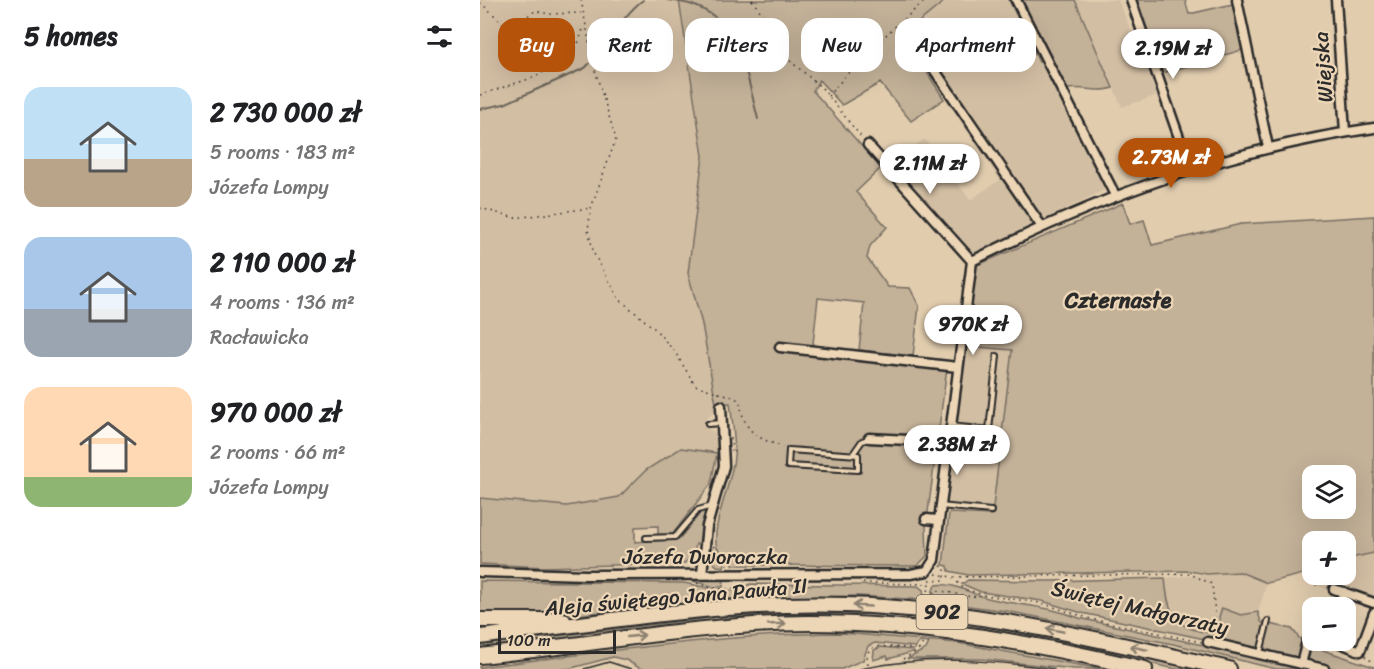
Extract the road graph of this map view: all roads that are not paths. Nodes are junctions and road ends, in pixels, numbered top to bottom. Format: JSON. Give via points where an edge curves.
{"nodes":[{"id":1,"x":1016,"y":0,"type":"edge"},
{"id":2,"x":1131,"y":0,"type":"edge"},
{"id":3,"x":1237,"y":0,"type":"edge"},
{"id":4,"x":1336,"y":0,"type":"edge"},
{"id":5,"x":935,"y":72,"type":"edge"},
{"id":6,"x":1374,"y":128,"type":"edge"},
{"id":7,"x":1346,"y":132,"type":"junction"},
{"id":8,"x":868,"y":145,"type":"road end"},
{"id":9,"x":1268,"y":147,"type":"junction"},
{"id":10,"x":1190,"y":169,"type":"junction"},
{"id":11,"x":1115,"y":195,"type":"junction"},
{"id":12,"x":1042,"y":227,"type":"junction"},
{"id":13,"x":972,"y":261,"type":"junction"},
{"id":14,"x":780,"y":347,"type":"dead end"},
{"id":15,"x":998,"y":356,"type":"dead end"},
{"id":16,"x":958,"y":367,"type":"junction"},
{"id":17,"x":721,"y":406,"type":"road end"},
{"id":18,"x":723,"y":423,"type":"junction"},
{"id":19,"x":708,"y":424,"type":"dead end"},
{"id":20,"x":950,"y":426,"type":"junction"},
{"id":21,"x":868,"y":438,"type":"joint"},
{"id":22,"x":948,"y":442,"type":"junction"},
{"id":23,"x":853,"y":454,"type":"junction"},
{"id":24,"x":713,"y":506,"type":"junction"},
{"id":25,"x":940,"y":506,"type":"junction"},
{"id":26,"x":991,"y":511,"type":"dead end"},
{"id":27,"x":926,"y":519,"type":"dead end"},
{"id":28,"x":938,"y":519,"type":"junction"},
{"id":29,"x":646,"y":538,"type":"dead end"},
{"id":30,"x":480,"y":572,"type":"edge"},
{"id":31,"x":702,"y":574,"type":"junction"},
{"id":32,"x":1334,"y":589,"type":"dead end"},
{"id":33,"x":1344,"y":592,"type":"junction"},
{"id":34,"x":1342,"y":597,"type":"edge"},
{"id":35,"x":1374,"y":603,"type":"edge"},
{"id":36,"x":1374,"y":613,"type":"edge"},
{"id":37,"x":480,"y":620,"type":"edge"},
{"id":38,"x":610,"y":621,"type":"junction"},
{"id":39,"x":1268,"y":621,"type":"dead end"},
{"id":40,"x":480,"y":637,"type":"edge"},
{"id":41,"x":1208,"y":642,"type":"road end"},
{"id":42,"x":1356,"y":649,"type":"edge"},
{"id":43,"x":1304,"y":651,"type":"edge"},
{"id":44,"x":1260,"y":654,"type":"junction"},
{"id":45,"x":480,"y":658,"type":"edge"},
{"id":46,"x":1301,"y":664,"type":"junction"},
{"id":47,"x":1145,"y":669,"type":"edge"},
{"id":48,"x":1230,"y":669,"type":"edge"},
{"id":49,"x":1324,"y":669,"type":"edge"}],
"edges":[{"from":1,"to":11,"type":"street"},
{"from":2,"to":10,"type":"street"},
{"from":3,"to":9,"type":"street"},
{"from":4,"to":7,"type":"street","name":"Wiejska"},
{"from":5,"to":12,"type":"street"},
{"from":6,"to":7,"type":"street"},
{"from":7,"to":9,"type":"street"},
{"from":8,"to":13,"type":"street"},
{"from":9,"to":10,"type":"street"},
{"from":10,"to":11,"type":"street"},
{"from":11,"to":12,"type":"street"},
{"from":12,"to":13,"type":"street"},
{"from":13,"to":16,"type":"street"},
{"from":14,"to":16,"type":"street"},
{"from":15,"to":20,"type":"lane","via":[[989,430]]},
{"from":16,"to":20,"type":"street"},
{"from":17,"to":18,"type":"street"},
{"from":18,"to":19,"type":"lane"},
{"from":18,"to":24,"type":"street","via":[[724,466]]},
{"from":20,"to":22,"type":"street"},
{"from":21,"to":22,"type":"street"},
{"from":21,"to":23,"type":"lane"},
{"from":22,"to":25,"type":"street"},
{"from":23,"to":23,"type":"lane","via":[[858,455],[858,470],[788,466],[789,450]]},
{"from":24,"to":29,"type":"lane","via":[[698,510],[675,537]]},
{"from":24,"to":31,"type":"street","via":[[705,536]]},
{"from":25,"to":26,"type":"lane"},
{"from":25,"to":28,"type":"street"},
{"from":27,"to":28,"type":"street"},
{"from":28,"to":31,"type":"street","name":"Józefa Dworaczka","via":[[930,570],[911,574]]},
{"from":30,"to":31,"type":"street","name":"Józefa Dworaczka"},
{"from":32,"to":33,"type":"street"},
{"from":33,"to":34,"type":"street"},
{"from":33,"to":35,"type":"street"},
{"from":36,"to":42,"type":"street","via":[[1360,651]]},
{"from":37,"to":38,"type":"main road"},
{"from":38,"to":40,"type":"main road","name":"Aleja świętego Jana Pawła II","number":"902"},
{"from":48,"to":38,"type":"main road","name":"Aleja świętego Jana Pawła II","number":"902","one_way":true,"via":[[1040,627],[885,607],[769,606]]},
{"from":39,"to":44,"type":"lane"},
{"from":41,"to":44,"type":"street","name":"Świętej Małgorzaty"},
{"from":43,"to":46,"type":"street"},
{"from":44,"to":46,"type":"street","name":"Świętej Małgorzaty"},
{"from":45,"to":47,"type":"main road","name":"Aleja świętego Jana Pawła II","number":"902","one_way":true,"via":[[705,629],[842,624],[997,638]]},
{"from":46,"to":49,"type":"street","name":"Świętej Małgorzaty"}]}
